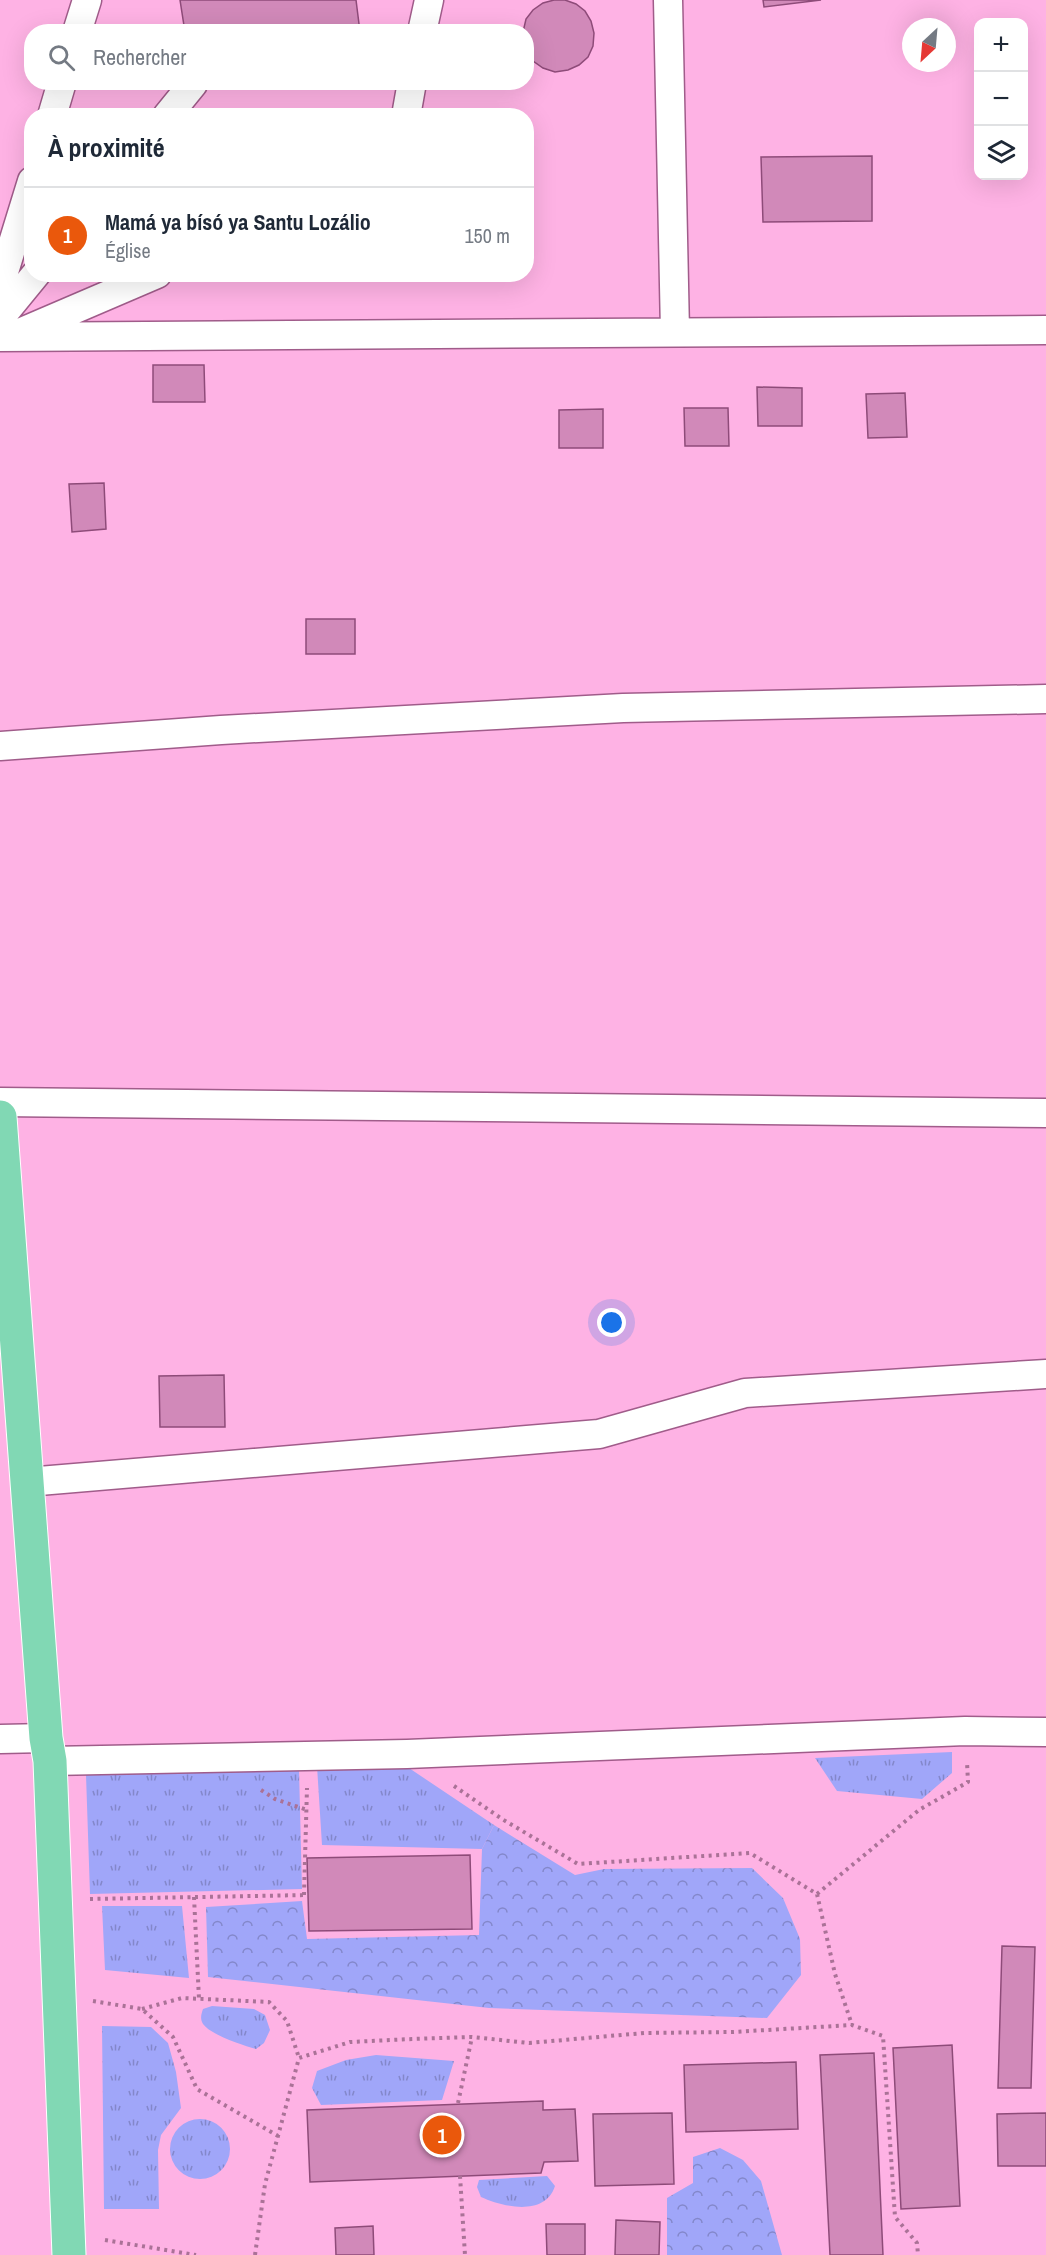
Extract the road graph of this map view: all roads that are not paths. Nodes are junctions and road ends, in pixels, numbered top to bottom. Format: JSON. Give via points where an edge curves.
{"nodes":[{"id":1,"x":87,"y":0,"type":"edge"},
{"id":2,"x":429,"y":0,"type":"edge"},
{"id":3,"x":668,"y":0,"type":"edge"},
{"id":4,"x":80,"y":24,"type":"edge"},
{"id":5,"x":424,"y":24,"type":"edge"},
{"id":6,"x":60,"y":90,"type":"edge"},
{"id":7,"x":188,"y":90,"type":"edge"},
{"id":8,"x":411,"y":90,"type":"edge"},
{"id":9,"x":54,"y":108,"type":"edge"},
{"id":10,"x":174,"y":108,"type":"edge"},
{"id":11,"x":407,"y":108,"type":"edge"},
{"id":12,"x":24,"y":207,"type":"edge"},
{"id":13,"x":31,"y":282,"type":"edge"},
{"id":14,"x":135,"y":282,"type":"edge"},
{"id":15,"x":0,"y":285,"type":"edge"},
{"id":16,"x":4,"y":330,"type":"edge"},
{"id":17,"x":1046,"y":330,"type":"edge"},
{"id":18,"x":675,"y":332,"type":"junction"},
{"id":19,"x":1046,"y":699,"type":"edge"},
{"id":20,"x":0,"y":746,"type":"edge"},
{"id":21,"x":0,"y":1102,"type":"edge"},
{"id":22,"x":1046,"y":1113,"type":"edge"},
{"id":23,"x":0,"y":1117,"type":"edge"},
{"id":24,"x":8,"y":1341,"type":"edge"},
{"id":25,"x":1046,"y":1374,"type":"edge"},
{"id":26,"x":27,"y":1482,"type":"junction"},
{"id":27,"x":1046,"y":1732,"type":"edge"},
{"id":28,"x":0,"y":1739,"type":"edge"},
{"id":29,"x":48,"y":1750,"type":"junction"},
{"id":30,"x":82,"y":2246,"type":"edge"}],
"edges":[{"from":1,"to":4,"type":"street"},
{"from":2,"to":5,"type":"street"},
{"from":3,"to":18,"type":"street"},
{"from":6,"to":9,"type":"street"},
{"from":7,"to":10,"type":"street"},
{"from":8,"to":11,"type":"street"},
{"from":12,"to":15,"type":"street"},
{"from":13,"to":16,"type":"street"},
{"from":14,"to":16,"type":"street"},
{"from":16,"to":18,"type":"street"},
{"from":17,"to":18,"type":"street"},
{"from":19,"to":20,"type":"street","via":[[623,708]]},
{"from":21,"to":22,"type":"street"},
{"from":23,"to":24,"type":"main road"},
{"from":24,"to":26,"type":"main road"},
{"from":25,"to":26,"type":"street","via":[[745,1393],[598,1434]]},
{"from":26,"to":29,"type":"main road"},
{"from":27,"to":29,"type":"street","via":[[965,1731],[307,1756]]},
{"from":28,"to":29,"type":"street"},
{"from":29,"to":30,"type":"main road"}]}
